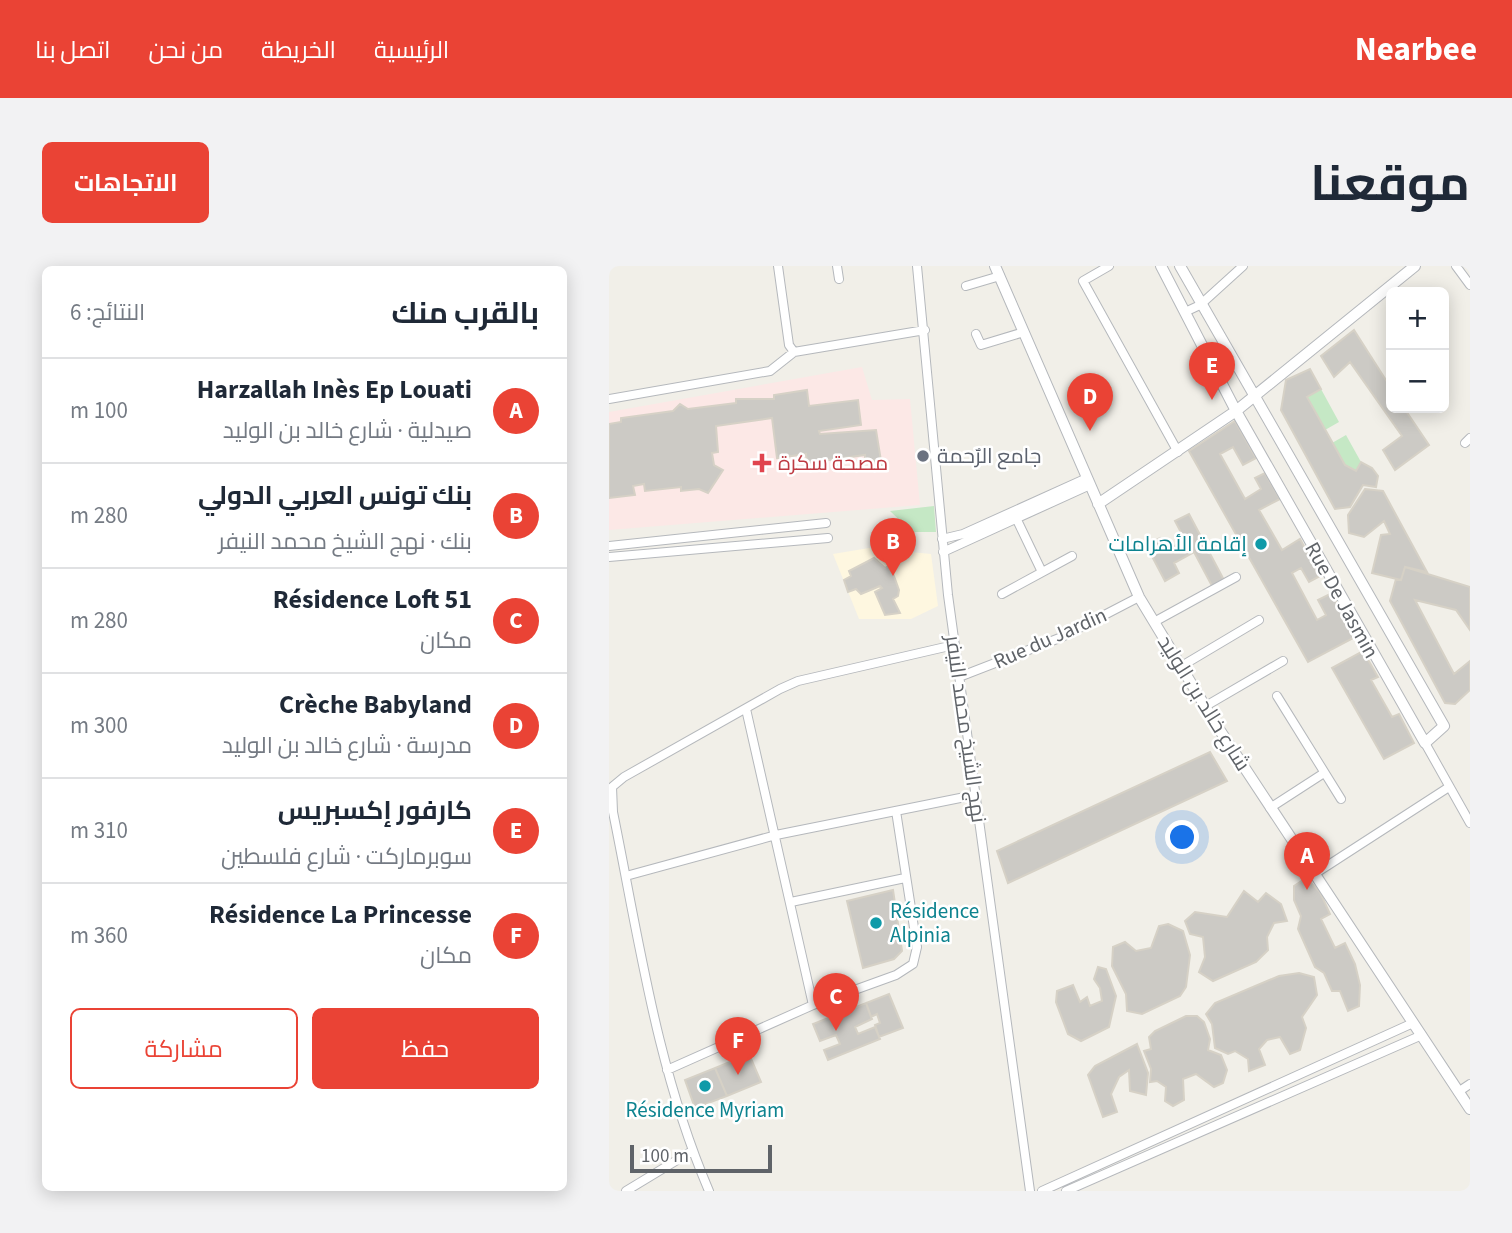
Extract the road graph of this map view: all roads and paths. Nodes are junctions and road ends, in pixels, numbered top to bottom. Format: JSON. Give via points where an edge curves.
{"nodes":[{"id":1,"x":778,"y":266,"type":"edge"},
{"id":2,"x":837,"y":266,"type":"edge"},
{"id":3,"x":917,"y":266,"type":"edge"},
{"id":4,"x":1109,"y":266,"type":"edge"},
{"id":5,"x":1161,"y":266,"type":"edge"},
{"id":6,"x":1180,"y":266,"type":"edge"},
{"id":7,"x":1243,"y":266,"type":"edge"},
{"id":8,"x":1415,"y":266,"type":"edge"},
{"id":9,"x":1456,"y":266,"type":"edge"},
{"id":10,"x":997,"y":271,"type":"edge"},
{"id":11,"x":839,"y":279,"type":"dead end"},
{"id":12,"x":1470,"y":285,"type":"edge"},
{"id":13,"x":966,"y":286,"type":"dead end"},
{"id":14,"x":1200,"y":304,"type":"junction"},
{"id":15,"x":1185,"y":312,"type":"junction"},
{"id":16,"x":925,"y":330,"type":"junction"},
{"id":17,"x":1024,"y":332,"type":"junction"},
{"id":18,"x":976,"y":334,"type":"dead end"},
{"id":19,"x":794,"y":352,"type":"junction"},
{"id":20,"x":1254,"y":396,"type":"junction"},
{"id":21,"x":609,"y":399,"type":"edge"},
{"id":22,"x":1236,"y":411,"type":"junction"},
{"id":23,"x":1178,"y":452,"type":"junction"},
{"id":24,"x":1089,"y":482,"type":"junction"},
{"id":25,"x":1098,"y":504,"type":"junction"},
{"id":26,"x":1017,"y":520,"type":"junction"},
{"id":27,"x":827,"y":523,"type":"dead end"},
{"id":28,"x":828,"y":538,"type":"dead end"},
{"id":29,"x":942,"y":539,"type":"junction"},
{"id":30,"x":609,"y":546,"type":"edge"},
{"id":31,"x":943,"y":552,"type":"junction"},
{"id":32,"x":1072,"y":556,"type":"dead end"},
{"id":33,"x":609,"y":557,"type":"edge"},
{"id":34,"x":1042,"y":572,"type":"junction"},
{"id":35,"x":1236,"y":577,"type":"dead end"},
{"id":36,"x":1002,"y":594,"type":"dead end"},
{"id":37,"x":1139,"y":597,"type":"junction"},
{"id":38,"x":1259,"y":620,"type":"dead end"},
{"id":39,"x":1154,"y":622,"type":"junction"},
{"id":40,"x":954,"y":645,"type":"junction"},
{"id":41,"x":1283,"y":661,"type":"dead end"},
{"id":42,"x":1180,"y":667,"type":"junction"},
{"id":43,"x":959,"y":677,"type":"junction"},
{"id":44,"x":1277,"y":696,"type":"dead end"},
{"id":45,"x":1204,"y":707,"type":"junction"},
{"id":46,"x":746,"y":709,"type":"junction"},
{"id":47,"x":1425,"y":743,"type":"junction"},
{"id":48,"x":1324,"y":773,"type":"junction"},
{"id":49,"x":1450,"y":787,"type":"junction"},
{"id":50,"x":975,"y":795,"type":"junction"},
{"id":51,"x":1341,"y":799,"type":"dead end"},
{"id":52,"x":1270,"y":808,"type":"junction"},
{"id":53,"x":896,"y":811,"type":"junction"},
{"id":54,"x":611,"y":812,"type":"edge"},
{"id":55,"x":1470,"y":823,"type":"edge"},
{"id":56,"x":776,"y":835,"type":"junction"},
{"id":57,"x":1313,"y":875,"type":"junction"},
{"id":58,"x":625,"y":876,"type":"junction"},
{"id":59,"x":905,"y":878,"type":"junction"},
{"id":60,"x":791,"y":902,"type":"junction"},
{"id":61,"x":813,"y":1005,"type":"junction"},
{"id":62,"x":1413,"y":1023,"type":"junction"},
{"id":63,"x":1422,"y":1035,"type":"junction"},
{"id":64,"x":667,"y":1070,"type":"junction"},
{"id":65,"x":1470,"y":1084,"type":"edge"},
{"id":66,"x":1458,"y":1092,"type":"junction"},
{"id":67,"x":1470,"y":1110,"type":"edge"},
{"id":68,"x":692,"y":1151,"type":"junction"},
{"id":69,"x":626,"y":1191,"type":"edge"},
{"id":70,"x":709,"y":1191,"type":"edge"},
{"id":71,"x":1030,"y":1191,"type":"edge"},
{"id":72,"x":1042,"y":1191,"type":"edge"},
{"id":73,"x":1066,"y":1191,"type":"edge"}],
"edges":[{"from":1,"to":19,"type":"street","via":[[789,345]]},
{"from":2,"to":11,"type":"street"},
{"from":3,"to":16,"type":"street","name":"نهج الشيخ محمد النيفر"},
{"from":4,"to":23,"type":"street","via":[[1083,281]]},
{"from":5,"to":15,"type":"street","name":"Rue De Jasmin"},
{"from":6,"to":14,"type":"street","name":"Rue De Jasmin"},
{"from":7,"to":14,"type":"street"},
{"from":8,"to":20,"type":"street"},
{"from":9,"to":12,"type":"street"},
{"from":10,"to":13,"type":"street"},
{"from":10,"to":17,"type":"street","name":"شارع خالد بن الوليد"},
{"from":14,"to":15,"type":"street"},
{"from":14,"to":20,"type":"street","name":"Rue De Jasmin"},
{"from":15,"to":22,"type":"street","name":"Rue De Jasmin"},
{"from":16,"to":19,"type":"street"},
{"from":16,"to":29,"type":"street","name":"نهج الشيخ محمد النيفر"},
{"from":17,"to":18,"type":"street","via":[[981,345]]},
{"from":17,"to":24,"type":"street","name":"شارع خالد بن الوليد"},
{"from":19,"to":21,"type":"street","via":[[770,371]]},
{"from":20,"to":22,"type":"street"},
{"from":20,"to":47,"type":"street","name":"Rue De Jasmin","via":[[1444,726]]},
{"from":22,"to":23,"type":"street"},
{"from":22,"to":47,"type":"street","name":"Rue De Jasmin"},
{"from":23,"to":25,"type":"street"},
{"from":24,"to":25,"type":"street","name":"شارع خالد بن الوليد"},
{"from":24,"to":26,"type":"street"},
{"from":24,"to":29,"type":"street"},
{"from":25,"to":37,"type":"street","name":"شارع خالد بن الوليد"},
{"from":26,"to":31,"type":"street"},
{"from":26,"to":34,"type":"street"},
{"from":27,"to":30,"type":"street"},
{"from":28,"to":33,"type":"street"},
{"from":29,"to":31,"type":"street","name":"نهج الشيخ محمد النيفر"},
{"from":31,"to":40,"type":"street","name":"نهج الشيخ محمد النيفر"},
{"from":32,"to":34,"type":"street"},
{"from":34,"to":36,"type":"street"},
{"from":35,"to":39,"type":"street"},
{"from":37,"to":39,"type":"street","name":"شارع خالد بن الوليد"},
{"from":37,"to":43,"type":"street","name":"Rue du Jardin","via":[[1062,637]]},
{"from":38,"to":42,"type":"street"},
{"from":39,"to":42,"type":"street","name":"شارع خالد بن الوليد"},
{"from":40,"to":43,"type":"street","name":"نهج الشيخ محمد النيفر"},
{"from":40,"to":46,"type":"street","via":[[798,681]]},
{"from":41,"to":45,"type":"street"},
{"from":42,"to":45,"type":"street","name":"شارع خالد بن الوليد"},
{"from":43,"to":50,"type":"street","name":"نهج الشيخ محمد النيفر"},
{"from":44,"to":48,"type":"street"},
{"from":45,"to":52,"type":"street","name":"شارع خالد بن الوليد"},
{"from":46,"to":54,"type":"street","via":[[624,777],[612,787]]},
{"from":46,"to":56,"type":"street"},
{"from":47,"to":49,"type":"street","name":"Rue De Jasmin"},
{"from":48,"to":51,"type":"street"},
{"from":48,"to":52,"type":"street"},
{"from":49,"to":55,"type":"street","name":"Rue De Jasmin"},
{"from":49,"to":57,"type":"street"},
{"from":50,"to":53,"type":"street"},
{"from":50,"to":71,"type":"street","name":"نهج الشيخ محمد النيفر"},
{"from":52,"to":57,"type":"street","name":"شارع خالد بن الوليد"},
{"from":53,"to":56,"type":"street"},
{"from":53,"to":59,"type":"street"},
{"from":54,"to":58,"type":"street"},
{"from":56,"to":58,"type":"street"},
{"from":56,"to":60,"type":"street"},
{"from":57,"to":62,"type":"street","name":"شارع خالد بن الوليد"},
{"from":58,"to":64,"type":"street","via":[[652,1018]]},
{"from":59,"to":60,"type":"street"},
{"from":59,"to":61,"type":"street","via":[[916,947],[913,964],[896,975]]},
{"from":60,"to":61,"type":"street"},
{"from":61,"to":64,"type":"street"},
{"from":62,"to":63,"type":"street","name":"شارع خالد بن الوليد"},
{"from":62,"to":72,"type":"street"},
{"from":63,"to":66,"type":"street","name":"شارع خالد بن الوليد"},
{"from":63,"to":73,"type":"street"},
{"from":64,"to":68,"type":"street"},
{"from":65,"to":66,"type":"street"},
{"from":66,"to":67,"type":"street","name":"شارع خالد بن الوليد"},
{"from":68,"to":69,"type":"street"},
{"from":68,"to":70,"type":"street"}]}
